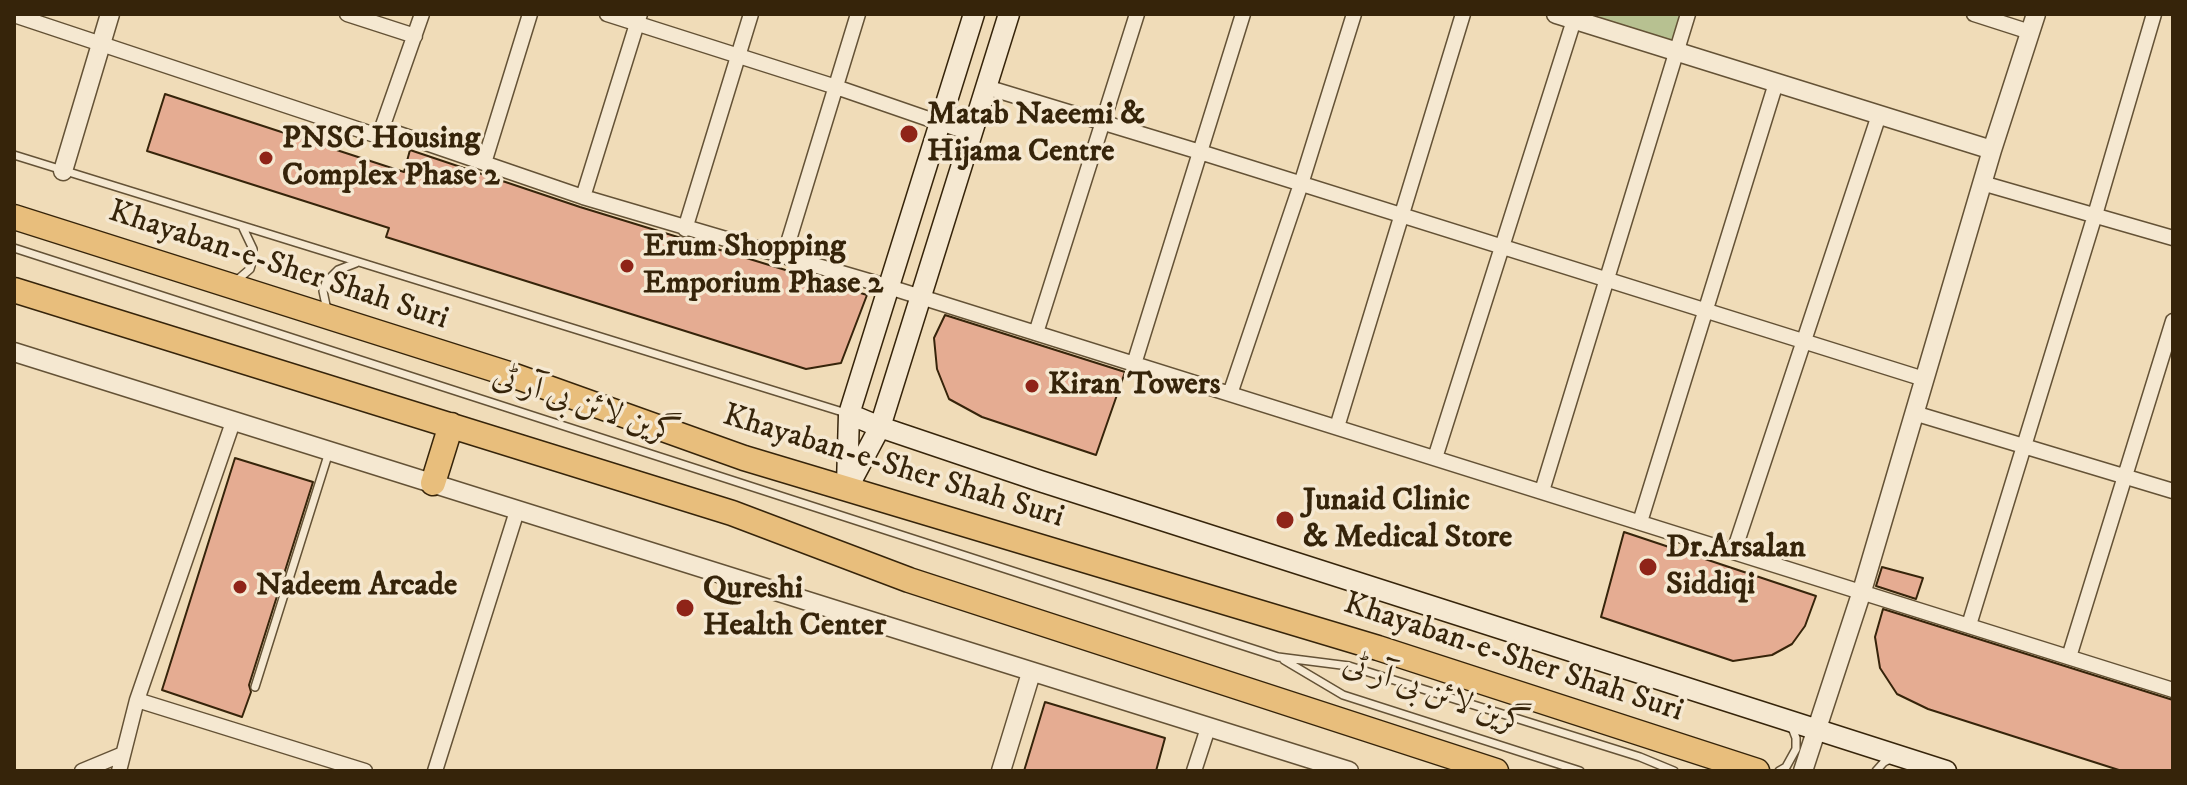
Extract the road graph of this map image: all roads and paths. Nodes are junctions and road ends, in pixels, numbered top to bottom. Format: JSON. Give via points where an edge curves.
{"nodes":[{"id":1,"x":110,"y":14,"type":"edge"},
{"id":2,"x":347,"y":14,"type":"edge"},
{"id":3,"x":422,"y":14,"type":"edge"},
{"id":4,"x":530,"y":14,"type":"edge"},
{"id":5,"x":607,"y":14,"type":"edge"},
{"id":6,"x":751,"y":14,"type":"edge"},
{"id":7,"x":858,"y":14,"type":"edge"},
{"id":8,"x":974,"y":14,"type":"edge"},
{"id":9,"x":1009,"y":14,"type":"edge"},
{"id":10,"x":1137,"y":14,"type":"edge"},
{"id":11,"x":1243,"y":14,"type":"edge"},
{"id":12,"x":1354,"y":14,"type":"edge"},
{"id":13,"x":1463,"y":14,"type":"edge"},
{"id":14,"x":1688,"y":14,"type":"edge"},
{"id":15,"x":1974,"y":14,"type":"edge"},
{"id":16,"x":2154,"y":14,"type":"edge"},
{"id":17,"x":14,"y":15,"type":"edge"},
{"id":18,"x":1565,"y":17,"type":"edge"},
{"id":19,"x":639,"y":19,"type":"edge"},
{"id":20,"x":2033,"y":23,"type":"edge"},
{"id":21,"x":415,"y":36,"type":"junction"},
{"id":22,"x":100,"y":44,"type":"junction"},
{"id":23,"x":1677,"y":52,"type":"junction"},
{"id":24,"x":738,"y":57,"type":"junction"},
{"id":25,"x":1776,"y":83,"type":"junction"},
{"id":26,"x":836,"y":87,"type":"junction"},
{"id":27,"x":986,"y":87,"type":"junction"},
{"id":28,"x":1879,"y":115,"type":"junction"},
{"id":29,"x":1101,"y":122,"type":"junction"},
{"id":30,"x":940,"y":124,"type":"junction"},
{"id":31,"x":382,"y":128,"type":"junction"},
{"id":32,"x":972,"y":134,"type":"junction"},
{"id":33,"x":1992,"y":150,"type":"junction"},
{"id":34,"x":1200,"y":152,"type":"junction"},
{"id":35,"x":14,"y":155,"type":"edge"},
{"id":36,"x":484,"y":163,"type":"junction"},
{"id":37,"x":63,"y":171,"type":"junction"},
{"id":38,"x":1982,"y":183,"type":"junction"},
{"id":39,"x":1301,"y":184,"type":"junction"},
{"id":40,"x":583,"y":197,"type":"junction"},
{"id":41,"x":2095,"y":215,"type":"junction"},
{"id":42,"x":1400,"y":216,"type":"junction"},
{"id":43,"x":14,"y":217,"type":"edge"},
{"id":44,"x":243,"y":227,"type":"junction"},
{"id":45,"x":685,"y":229,"type":"junction"},
{"id":46,"x":2173,"y":238,"type":"edge"},
{"id":47,"x":14,"y":248,"type":"edge"},
{"id":48,"x":1502,"y":248,"type":"junction"},
{"id":49,"x":784,"y":256,"type":"junction"},
{"id":50,"x":356,"y":263,"type":"junction"},
{"id":51,"x":14,"y":275,"type":"edge"},
{"id":52,"x":1606,"y":280,"type":"junction"},
{"id":53,"x":225,"y":284,"type":"junction"},
{"id":54,"x":889,"y":287,"type":"junction"},
{"id":55,"x":14,"y":290,"type":"edge"},
{"id":56,"x":921,"y":297,"type":"junction"},
{"id":57,"x":74,"y":307,"type":"junction"},
{"id":58,"x":1705,"y":311,"type":"junction"},
{"id":59,"x":340,"y":321,"type":"junction"},
{"id":60,"x":2173,"y":321,"type":"edge"},
{"id":61,"x":1036,"y":333,"type":"junction"},
{"id":62,"x":1804,"y":342,"type":"junction"},
{"id":63,"x":14,"y":352,"type":"edge"},
{"id":64,"x":1134,"y":364,"type":"junction"},
{"id":65,"x":1924,"y":379,"type":"junction"},
{"id":66,"x":1230,"y":394,"type":"junction"},
{"id":67,"x":1914,"y":413,"type":"junction"},
{"id":68,"x":849,"y":414,"type":"junction"},
{"id":69,"x":233,"y":422,"type":"junction"},
{"id":70,"x":451,"y":425,"type":"junction"},
{"id":71,"x":880,"y":427,"type":"junction"},
{"id":72,"x":1337,"y":427,"type":"junction"},
{"id":73,"x":2025,"y":446,"type":"junction"},
{"id":74,"x":329,"y":451,"type":"junction"},
{"id":75,"x":1435,"y":458,"type":"junction"},
{"id":76,"x":2126,"y":477,"type":"junction"},
{"id":77,"x":433,"y":483,"type":"junction"},
{"id":78,"x":847,"y":489,"type":"junction"},
{"id":79,"x":1542,"y":491,"type":"junction"},
{"id":80,"x":2173,"y":491,"type":"edge"},
{"id":81,"x":517,"y":511,"type":"junction"},
{"id":82,"x":1640,"y":522,"type":"junction"},
{"id":83,"x":1734,"y":551,"type":"junction"},
{"id":84,"x":1862,"y":591,"type":"junction"},
{"id":85,"x":1969,"y":625,"type":"junction"},
{"id":86,"x":1278,"y":657,"type":"junction"},
{"id":87,"x":2069,"y":657,"type":"junction"},
{"id":88,"x":1031,"y":673,"type":"junction"},
{"id":89,"x":2172,"y":686,"type":"edge"},
{"id":90,"x":255,"y":687,"type":"dead end"},
{"id":91,"x":137,"y":700,"type":"junction"},
{"id":92,"x":1787,"y":720,"type":"junction"},
{"id":93,"x":1208,"y":728,"type":"junction"},
{"id":94,"x":1817,"y":730,"type":"junction"},
{"id":95,"x":123,"y":754,"type":"junction"},
{"id":96,"x":1902,"y":757,"type":"junction"},
{"id":97,"x":82,"y":771,"type":"edge"},
{"id":98,"x":119,"y":771,"type":"edge"},
{"id":99,"x":365,"y":771,"type":"edge"},
{"id":100,"x":435,"y":771,"type":"edge"},
{"id":101,"x":1001,"y":771,"type":"edge"},
{"id":102,"x":1194,"y":771,"type":"edge"},
{"id":103,"x":1349,"y":771,"type":"edge"},
{"id":104,"x":1496,"y":771,"type":"edge"},
{"id":105,"x":1580,"y":771,"type":"edge"},
{"id":106,"x":1674,"y":771,"type":"edge"},
{"id":107,"x":1757,"y":771,"type":"edge"},
{"id":108,"x":1779,"y":771,"type":"edge"},
{"id":109,"x":1803,"y":771,"type":"edge"},
{"id":110,"x":1876,"y":771,"type":"edge"},
{"id":111,"x":1946,"y":771,"type":"edge"}],
"edges":[{"from":1,"to":22,"type":"street"},
{"from":2,"to":21,"type":"street"},
{"from":3,"to":21,"type":"street"},
{"from":4,"to":36,"type":"street"},
{"from":5,"to":19,"type":"street"},
{"from":6,"to":24,"type":"street"},
{"from":7,"to":26,"type":"street"},
{"from":8,"to":30,"type":"main road"},
{"from":9,"to":27,"type":"main road"},
{"from":10,"to":29,"type":"street"},
{"from":11,"to":34,"type":"street"},
{"from":12,"to":39,"type":"street"},
{"from":13,"to":42,"type":"street"},
{"from":14,"to":23,"type":"street"},
{"from":15,"to":20,"type":"street"},
{"from":16,"to":41,"type":"street"},
{"from":17,"to":22,"type":"street"},
{"from":18,"to":23,"type":"street"},
{"from":18,"to":48,"type":"street"},
{"from":19,"to":24,"type":"street"},
{"from":19,"to":40,"type":"street"},
{"from":20,"to":33,"type":"street"},
{"from":21,"to":31,"type":"street"},
{"from":22,"to":31,"type":"street","via":[[381,137]]},
{"from":22,"to":37,"type":"street"},
{"from":23,"to":25,"type":"street"},
{"from":23,"to":52,"type":"street"},
{"from":24,"to":26,"type":"street"},
{"from":24,"to":45,"type":"street"},
{"from":25,"to":28,"type":"street"},
{"from":25,"to":58,"type":"street"},
{"from":26,"to":30,"type":"street"},
{"from":26,"to":49,"type":"street"},
{"from":27,"to":29,"type":"street"},
{"from":27,"to":32,"type":"main road"},
{"from":28,"to":33,"type":"street"},
{"from":28,"to":62,"type":"street"},
{"from":29,"to":34,"type":"street"},
{"from":29,"to":61,"type":"street"},
{"from":30,"to":32,"type":"street"},
{"from":30,"to":54,"type":"main road"},
{"from":31,"to":36,"type":"street"},
{"from":32,"to":56,"type":"main road"},
{"from":33,"to":38,"type":"street"},
{"from":34,"to":39,"type":"street"},
{"from":34,"to":64,"type":"street"},
{"from":35,"to":37,"type":"lane"},
{"from":36,"to":40,"type":"street"},
{"from":37,"to":44,"type":"lane"},
{"from":38,"to":41,"type":"street"},
{"from":38,"to":65,"type":"street"},
{"from":39,"to":42,"type":"street"},
{"from":39,"to":66,"type":"street"},
{"from":40,"to":45,"type":"street"},
{"from":41,"to":46,"type":"street"},
{"from":41,"to":73,"type":"street"},
{"from":42,"to":48,"type":"street"},
{"from":42,"to":72,"type":"street"},
{"from":43,"to":53,"type":"main road","name":"Khayaban-e-Sher Shah Suri"},
{"from":44,"to":50,"type":"lane"},
{"from":44,"to":53,"type":"lane","via":[[253,259],[243,277]]},
{"from":45,"to":49,"type":"street"},
{"from":47,"to":86,"type":"lane","name":"گرین لائن بی آر ٹی"},
{"from":48,"to":52,"type":"street"},
{"from":48,"to":75,"type":"street"},
{"from":49,"to":54,"type":"street"},
{"from":50,"to":59,"type":"lane","via":[[331,275],[323,291],[326,309]]},
{"from":50,"to":68,"type":"lane"},
{"from":51,"to":57,"type":"main road"},
{"from":52,"to":58,"type":"street"},
{"from":52,"to":79,"type":"street"},
{"from":53,"to":59,"type":"main road","name":"Khayaban-e-Sher Shah Suri"},
{"from":54,"to":56,"type":"street"},
{"from":54,"to":68,"type":"main road"},
{"from":55,"to":57,"type":"main road"},
{"from":56,"to":61,"type":"street"},
{"from":56,"to":71,"type":"main road"},
{"from":57,"to":70,"type":"main road"},
{"from":58,"to":62,"type":"street"},
{"from":58,"to":82,"type":"street"},
{"from":59,"to":78,"type":"main road","name":"Khayaban-e-Sher Shah Suri"},
{"from":60,"to":76,"type":"street"},
{"from":61,"to":64,"type":"street"},
{"from":62,"to":65,"type":"street"},
{"from":62,"to":83,"type":"street"},
{"from":63,"to":69,"type":"street"},
{"from":64,"to":66,"type":"street"},
{"from":65,"to":67,"type":"street"},
{"from":66,"to":72,"type":"street"},
{"from":67,"to":73,"type":"street"},
{"from":67,"to":84,"type":"street"},
{"from":68,"to":71,"type":"main road"},
{"from":68,"to":78,"type":"main road"},
{"from":69,"to":74,"type":"street"},
{"from":69,"to":91,"type":"street"},
{"from":70,"to":77,"type":"main road"},
{"from":70,"to":104,"type":"main road","via":[[732,513],[909,580]]},
{"from":71,"to":78,"type":"main road"},
{"from":71,"to":92,"type":"main road"},
{"from":72,"to":75,"type":"street"},
{"from":73,"to":76,"type":"street"},
{"from":73,"to":85,"type":"street"},
{"from":74,"to":77,"type":"street"},
{"from":74,"to":90,"type":"lane"},
{"from":75,"to":79,"type":"street"},
{"from":76,"to":80,"type":"street"},
{"from":76,"to":87,"type":"street"},
{"from":77,"to":81,"type":"street"},
{"from":78,"to":107,"type":"main road","name":"Khayaban-e-Sher Shah Suri","via":[[1378,648]]},
{"from":79,"to":82,"type":"street"},
{"from":81,"to":88,"type":"street"},
{"from":81,"to":100,"type":"street"},
{"from":82,"to":83,"type":"street"},
{"from":83,"to":84,"type":"street"},
{"from":84,"to":85,"type":"street"},
{"from":84,"to":94,"type":"street"},
{"from":85,"to":87,"type":"street"},
{"from":86,"to":105,"type":"lane","name":"گرین لائن بی آر ٹی","via":[[1343,695]]},
{"from":86,"to":106,"type":"lane","name":"گرین لائن بی آر ٹی","via":[[1349,666]]},
{"from":87,"to":89,"type":"street"},
{"from":88,"to":93,"type":"street"},
{"from":88,"to":101,"type":"street"},
{"from":91,"to":95,"type":"street"},
{"from":91,"to":99,"type":"street"},
{"from":92,"to":94,"type":"main road"},
{"from":92,"to":108,"type":"lane","via":[[1796,749]]},
{"from":93,"to":102,"type":"street"},
{"from":93,"to":103,"type":"street"},
{"from":94,"to":96,"type":"main road"},
{"from":94,"to":109,"type":"street"},
{"from":95,"to":97,"type":"street"},
{"from":95,"to":98,"type":"street"},
{"from":96,"to":110,"type":"lane","via":[[1884,762]]},
{"from":96,"to":111,"type":"main road"}]}
